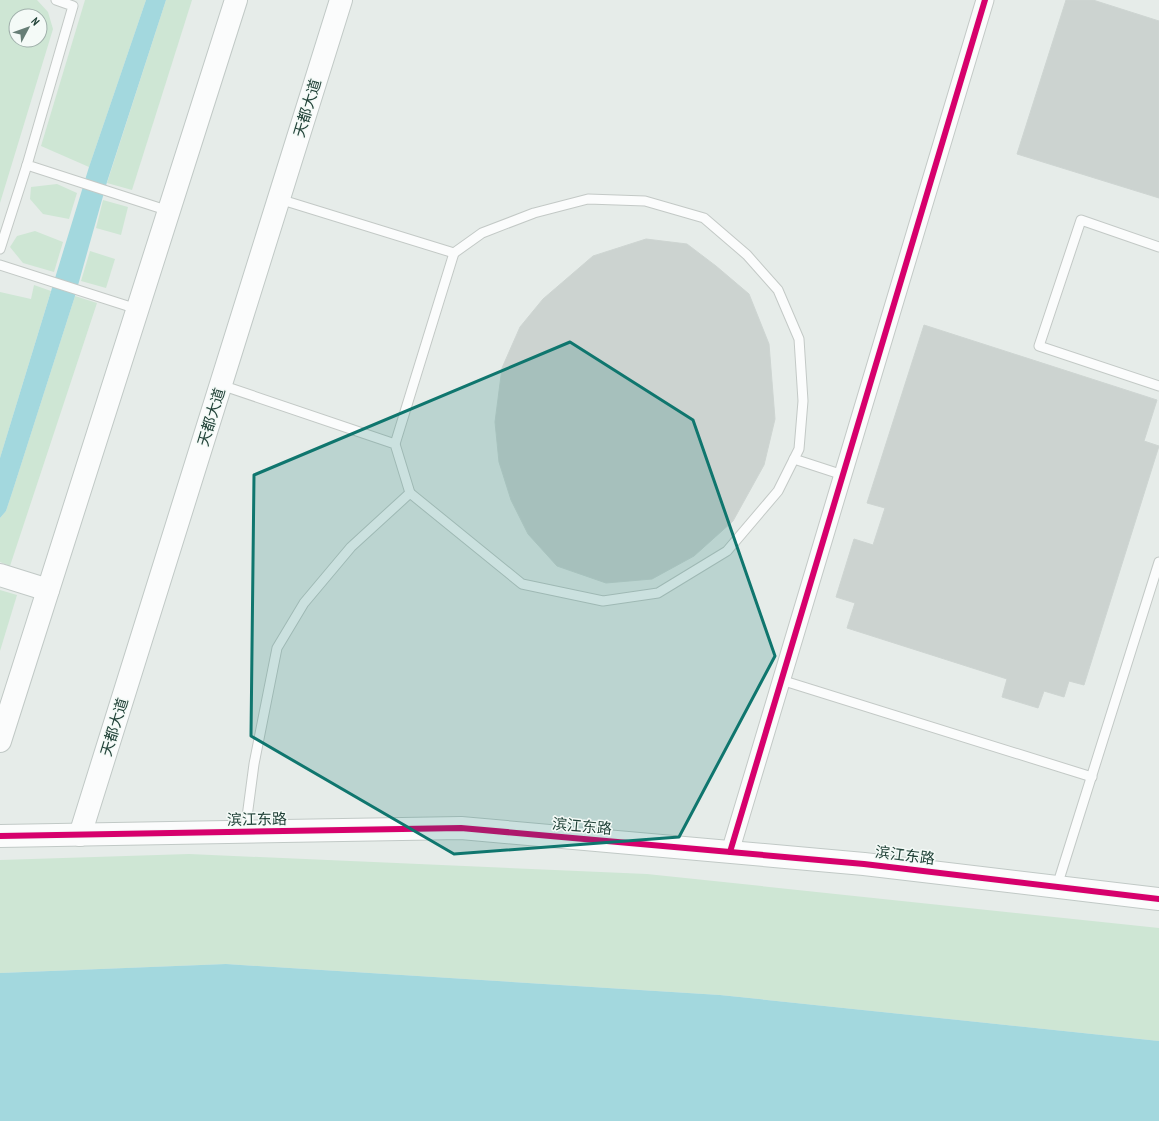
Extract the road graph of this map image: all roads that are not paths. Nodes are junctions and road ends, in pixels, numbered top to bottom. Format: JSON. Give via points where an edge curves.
{"nodes":[{"id":1,"x":56,"y":0,"type":"edge"},
{"id":2,"x":236,"y":0,"type":"edge"},
{"id":3,"x":341,"y":0,"type":"edge"},
{"id":4,"x":984,"y":0,"type":"edge"},
{"id":5,"x":27,"y":165,"type":"junction"},
{"id":6,"x":279,"y":199,"type":"junction"},
{"id":7,"x":169,"y":211,"type":"junction"},
{"id":8,"x":1159,"y":247,"type":"edge"},
{"id":9,"x":0,"y":249,"type":"edge"},
{"id":10,"x":454,"y":253,"type":"junction"},
{"id":11,"x":0,"y":265,"type":"edge"},
{"id":12,"x":137,"y":309,"type":"junction"},
{"id":13,"x":221,"y":385,"type":"junction"},
{"id":14,"x":1159,"y":386,"type":"edge"},
{"id":15,"x":395,"y":444,"type":"junction"},
{"id":16,"x":794,"y":459,"type":"junction"},
{"id":17,"x":843,"y":475,"type":"junction"},
{"id":18,"x":410,"y":493,"type":"junction"},
{"id":19,"x":1159,"y":562,"type":"edge"},
{"id":20,"x":0,"y":575,"type":"edge"},
{"id":21,"x":48,"y":590,"type":"junction"},
{"id":22,"x":781,"y":680,"type":"junction"},
{"id":23,"x":0,"y":741,"type":"edge"},
{"id":24,"x":1092,"y":777,"type":"junction"},
{"id":25,"x":245,"y":832,"type":"junction"},
{"id":26,"x":80,"y":835,"type":"junction"},
{"id":27,"x":0,"y":836,"type":"edge"},
{"id":28,"x":730,"y":852,"type":"junction"},
{"id":29,"x":1057,"y":886,"type":"junction"},
{"id":30,"x":1159,"y":899,"type":"edge"}],
"edges":[{"from":1,"to":5,"type":"lane","via":[[73,6]]},
{"from":2,"to":7,"type":"street"},
{"from":3,"to":6,"type":"street","name":"天都大道"},
{"from":4,"to":17,"type":"street"},
{"from":5,"to":7,"type":"lane"},
{"from":5,"to":9,"type":"lane"},
{"from":6,"to":10,"type":"lane"},
{"from":6,"to":13,"type":"street","name":"天都大道"},
{"from":7,"to":12,"type":"street"},
{"from":8,"to":14,"type":"lane","via":[[1081,220],[1039,346]]},
{"from":10,"to":15,"type":"lane"},
{"from":10,"to":16,"type":"lane","via":[[482,233],[534,213],[588,199],[645,201],[704,218],[747,255],[778,290],[798,339],[803,401],[799,449]]},
{"from":11,"to":12,"type":"lane"},
{"from":12,"to":21,"type":"street"},
{"from":13,"to":15,"type":"lane"},
{"from":13,"to":26,"type":"street","name":"天都大道"},
{"from":15,"to":18,"type":"lane"},
{"from":16,"to":17,"type":"lane"},
{"from":16,"to":18,"type":"lane","via":[[778,491],[727,551],[658,593],[603,601],[522,584]]},
{"from":17,"to":22,"type":"street"},
{"from":18,"to":25,"type":"lane","via":[[351,547],[304,603],[277,648],[254,764]]},
{"from":19,"to":24,"type":"lane"},
{"from":20,"to":21,"type":"street"},
{"from":21,"to":23,"type":"street"},
{"from":22,"to":24,"type":"lane"},
{"from":22,"to":28,"type":"street"},
{"from":24,"to":29,"type":"lane"},
{"from":25,"to":26,"type":"street","name":"滨江东路"},
{"from":25,"to":28,"type":"street","name":"滨江东路","via":[[461,828]]},
{"from":26,"to":27,"type":"street","name":"滨江东路"},
{"from":28,"to":29,"type":"street","name":"滨江东路"},
{"from":29,"to":30,"type":"street","name":"滨江东路"}]}
